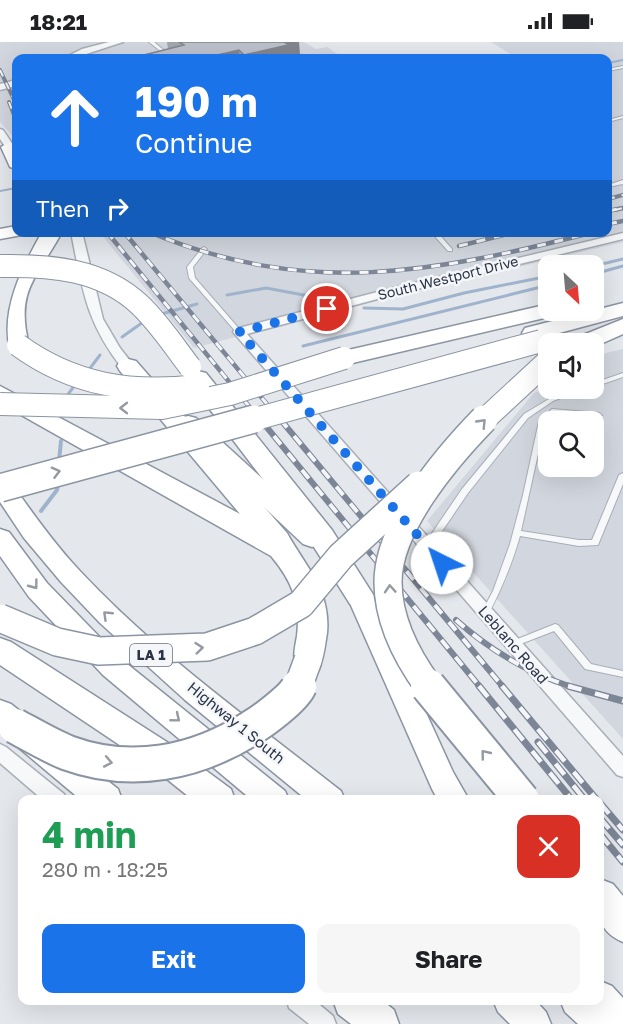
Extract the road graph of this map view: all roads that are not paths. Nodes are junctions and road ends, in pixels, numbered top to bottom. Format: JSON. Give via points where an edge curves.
{"nodes":[{"id":1,"x":119,"y":42,"type":"edge"},
{"id":2,"x":151,"y":42,"type":"edge"},
{"id":3,"x":78,"y":54,"type":"edge"},
{"id":4,"x":166,"y":54,"type":"edge"},
{"id":5,"x":0,"y":132,"type":"edge"},
{"id":6,"x":12,"y":150,"type":"edge"},
{"id":7,"x":49,"y":237,"type":"edge"},
{"id":8,"x":77,"y":237,"type":"edge"},
{"id":9,"x":438,"y":237,"type":"edge"},
{"id":10,"x":623,"y":237,"type":"edge"},
{"id":11,"x":204,"y":249,"type":"dead end"},
{"id":12,"x":450,"y":250,"type":"dead end"},
{"id":13,"x":0,"y":266,"type":"edge"},
{"id":14,"x":623,"y":295,"type":"edge"},
{"id":15,"x":604,"y":300,"type":"edge"},
{"id":16,"x":623,"y":309,"type":"edge"},
{"id":17,"x":0,"y":318,"type":"edge"},
{"id":18,"x":546,"y":321,"type":"edge"},
{"id":19,"x":623,"y":324,"type":"edge"},
{"id":20,"x":239,"y":332,"type":"junction"},
{"id":21,"x":604,"y":333,"type":"edge"},
{"id":22,"x":536,"y":338,"type":"edge"},
{"id":23,"x":18,"y":345,"type":"junction"},
{"id":24,"x":344,"y":358,"type":"junction"},
{"id":25,"x":128,"y":366,"type":"junction"},
{"id":26,"x":623,"y":375,"type":"edge"},
{"id":27,"x":604,"y":382,"type":"edge"},
{"id":28,"x":0,"y":393,"type":"edge"},
{"id":29,"x":554,"y":399,"type":"edge"},
{"id":30,"x":0,"y":404,"type":"edge"},
{"id":31,"x":526,"y":416,"type":"junction"},
{"id":32,"x":538,"y":420,"type":"edge"},
{"id":33,"x":538,"y":439,"type":"edge"},
{"id":34,"x":448,"y":458,"type":"junction"},
{"id":35,"x":0,"y":468,"type":"edge"},
{"id":36,"x":623,"y":475,"type":"edge"},
{"id":37,"x":0,"y":486,"type":"edge"},
{"id":38,"x":517,"y":532,"type":"junction"},
{"id":39,"x":0,"y":538,"type":"edge"},
{"id":40,"x":428,"y":547,"type":"junction"},
{"id":41,"x":281,"y":549,"type":"junction"},
{"id":42,"x":360,"y":596,"type":"junction"},
{"id":43,"x":485,"y":613,"type":"junction"},
{"id":44,"x":0,"y":618,"type":"edge"},
{"id":45,"x":513,"y":644,"type":"junction"},
{"id":46,"x":0,"y":650,"type":"edge"},
{"id":47,"x":623,"y":674,"type":"edge"},
{"id":48,"x":5,"y":730,"type":"edge"},
{"id":49,"x":623,"y":769,"type":"edge"},
{"id":50,"x":53,"y":795,"type":"edge"},
{"id":51,"x":99,"y":795,"type":"edge"},
{"id":52,"x":212,"y":795,"type":"edge"},
{"id":53,"x":268,"y":795,"type":"edge"},
{"id":54,"x":324,"y":795,"type":"edge"},
{"id":55,"x":451,"y":795,"type":"edge"},
{"id":56,"x":518,"y":795,"type":"edge"},
{"id":57,"x":604,"y":901,"type":"edge"},
{"id":58,"x":623,"y":924,"type":"edge"},
{"id":59,"x":604,"y":1003,"type":"edge"},
{"id":60,"x":303,"y":1005,"type":"edge"},
{"id":61,"x":358,"y":1005,"type":"edge"},
{"id":62,"x":515,"y":1005,"type":"edge"},
{"id":63,"x":582,"y":1005,"type":"edge"},
{"id":64,"x":325,"y":1024,"type":"edge"},
{"id":65,"x":380,"y":1024,"type":"edge"},
{"id":66,"x":534,"y":1024,"type":"edge"},
{"id":67,"x":603,"y":1024,"type":"edge"},
{"id":68,"x":622,"y":1024,"type":"edge"}],
"edges":[{"from":1,"to":3,"type":"street"},
{"from":2,"to":4,"type":"lane"},
{"from":5,"to":6,"type":"street"},
{"from":7,"to":23,"type":"highway","via":[[10,305],[10,323]]},
{"from":8,"to":25,"type":"street","via":[[94,315],[115,352]]},
{"from":9,"to":12,"type":"lane"},
{"from":10,"to":20,"type":"street","name":"South Westport Drive"},
{"from":11,"to":20,"type":"lane","via":[[190,267],[192,278]]},
{"from":13,"to":42,"type":"highway","bridge":true,"via":[[44,266],[82,273],[112,285],[134,300],[322,537]]},
{"from":14,"to":15,"type":"highway"},
{"from":16,"to":22,"type":"highway"},
{"from":17,"to":23,"type":"highway"},
{"from":18,"to":22,"type":"highway"},
{"from":19,"to":21,"type":"highway"},
{"from":19,"to":22,"type":"highway"},
{"from":20,"to":40,"type":"street","name":"Leblanc Road"},
{"from":22,"to":24,"type":"highway"},
{"from":34,"to":22,"type":"highway","one_way":true,"bridge":true,"via":[[529,375]]},
{"from":22,"to":35,"type":"highway"},
{"from":37,"to":22,"type":"highway","one_way":true,"bridge":true},
{"from":23,"to":24,"type":"highway","bridge":true,"via":[[40,364],[77,380],[174,390]]},
{"from":24,"to":30,"type":"highway","one_way":true,"bridge":true,"via":[[230,394],[162,408]]},
{"from":25,"to":41,"type":"highway","via":[[260,517]]},
{"from":25,"to":42,"type":"highway","via":[[296,521]]},
{"from":26,"to":27,"type":"lane"},
{"from":28,"to":41,"type":"highway"},
{"from":29,"to":31,"type":"lane"},
{"from":31,"to":32,"type":"lane"},
{"from":31,"to":40,"type":"lane","via":[[465,491]]},
{"from":33,"to":38,"type":"lane"},
{"from":44,"to":34,"type":"highway","one_way":true,"bridge":true,"via":[[57,642],[99,651],[207,648],[255,631],[302,604],[341,556]]},
{"from":56,"to":34,"type":"highway","one_way":true,"bridge":true,"via":[[411,660],[396,627],[388,572],[400,532]]},
{"from":36,"to":38,"type":"lane","via":[[595,543]]},
{"from":54,"to":37,"type":"highway","name":"Highway 1 South","number":"LA 1","one_way":true,"via":[[135,643],[72,582]]},
{"from":38,"to":43,"type":"lane","via":[[502,585]]},
{"from":39,"to":53,"type":"highway","number":"LA 1","one_way":true,"via":[[38,590],[112,667]]},
{"from":40,"to":43,"type":"street","name":"Leblanc Road"},
{"from":48,"to":41,"type":"highway","one_way":true,"bridge":true,"via":[[68,753],[114,764],[162,764],[222,747],[260,723],[297,690],[308,660],[315,621],[306,581]]},
{"from":42,"to":55,"type":"highway"},
{"from":43,"to":45,"type":"street","name":"Leblanc Road"},
{"from":45,"to":47,"type":"lane","via":[[555,627],[588,667]]},
{"from":45,"to":49,"type":"street","name":"Leblanc Road"},
{"from":46,"to":52,"type":"highway","via":[[159,754]]},
{"from":48,"to":50,"type":"street"},
{"from":48,"to":51,"type":"highway","bridge":true},
{"from":57,"to":58,"type":"highway"},
{"from":59,"to":68,"type":"highway"},
{"from":60,"to":64,"type":"street"},
{"from":61,"to":65,"type":"highway"},
{"from":62,"to":66,"type":"highway"},
{"from":63,"to":67,"type":"highway"}]}
